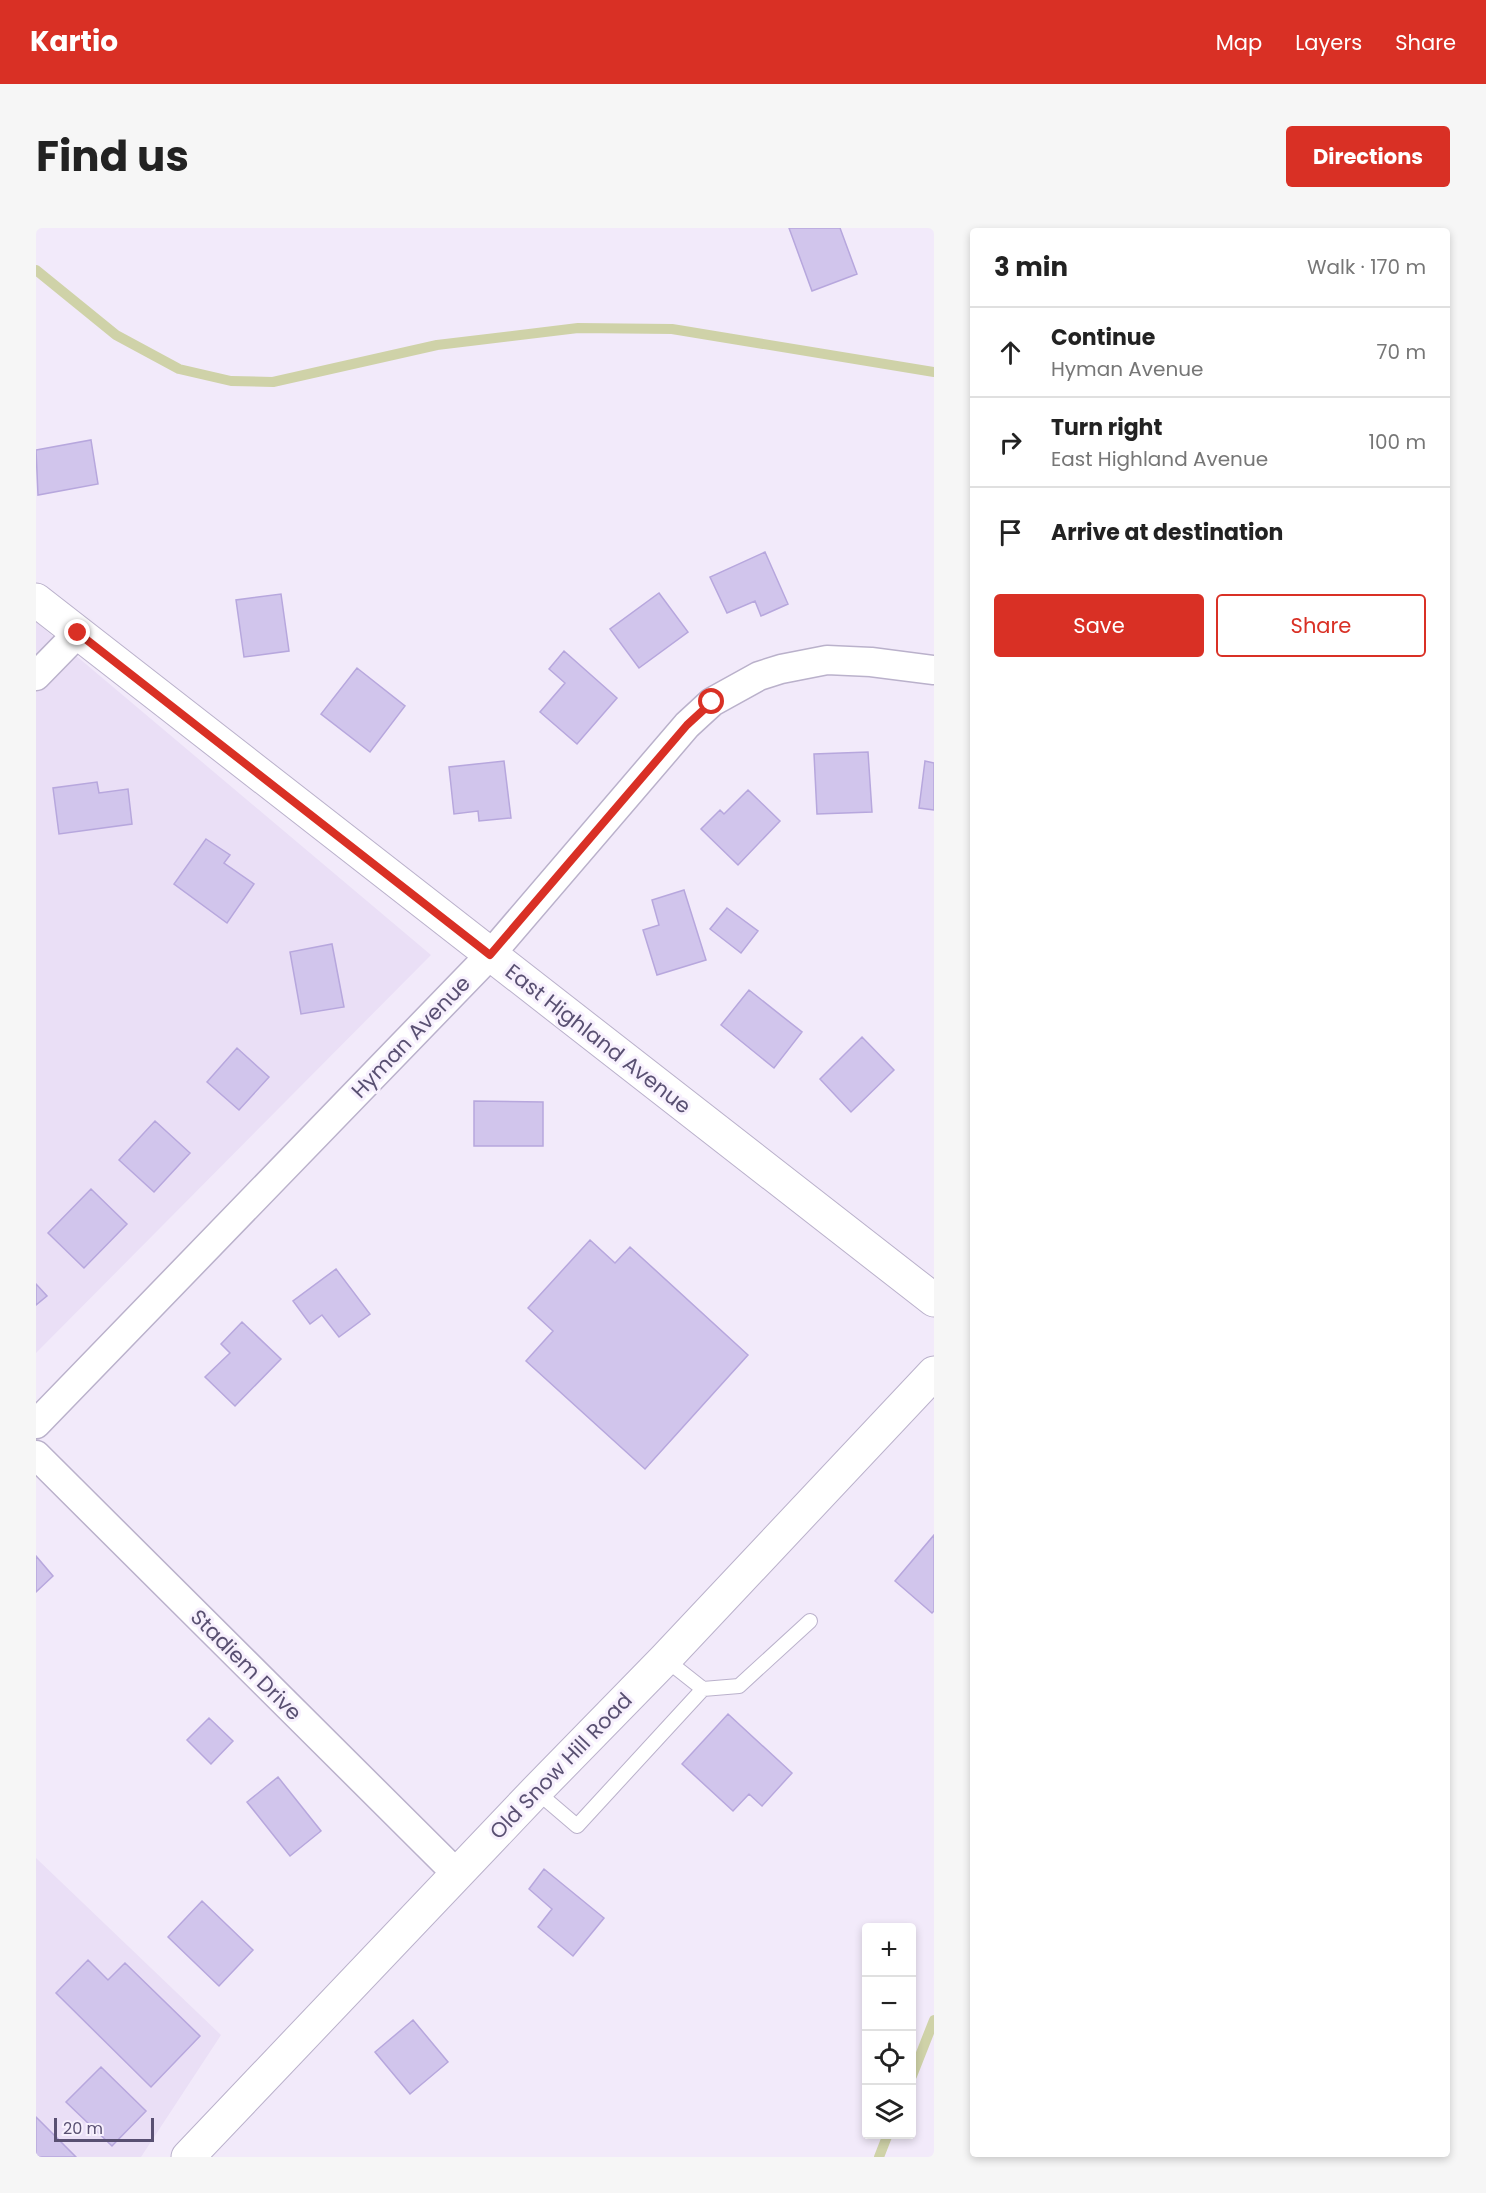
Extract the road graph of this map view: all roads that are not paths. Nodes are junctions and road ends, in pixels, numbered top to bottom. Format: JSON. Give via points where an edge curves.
{"nodes":[{"id":1,"x":36,"y":600,"type":"edge"},
{"id":2,"x":78,"y":633,"type":"junction"},
{"id":3,"x":934,"y":670,"type":"edge"},
{"id":4,"x":36,"y":676,"type":"edge"},
{"id":5,"x":490,"y":955,"type":"junction"},
{"id":6,"x":934,"y":1300,"type":"edge"},
{"id":7,"x":934,"y":1373,"type":"edge"},
{"id":8,"x":36,"y":1424,"type":"edge"},
{"id":9,"x":36,"y":1455,"type":"edge"},
{"id":10,"x":810,"y":1621,"type":"dead end"},
{"id":11,"x":665,"y":1659,"type":"junction"},
{"id":12,"x":703,"y":1689,"type":"junction"},
{"id":13,"x":536,"y":1791,"type":"junction"},
{"id":14,"x":457,"y":1874,"type":"junction"},
{"id":15,"x":188,"y":2157,"type":"edge"}],
"edges":[{"from":1,"to":2,"type":"street","name":"East Highland Avenue"},
{"from":2,"to":4,"type":"street"},
{"from":2,"to":5,"type":"street","name":"East Highland Avenue"},
{"from":3,"to":5,"type":"street","name":"Hyman Avenue","via":[[828,660],[759,676],[712,702],[687,725]]},
{"from":5,"to":6,"type":"street","name":"East Highland Avenue"},
{"from":5,"to":8,"type":"street","name":"Hyman Avenue"},
{"from":7,"to":11,"type":"street","name":"Old Snow Hill Road"},
{"from":9,"to":14,"type":"street","name":"Stadiem Drive"},
{"from":10,"to":12,"type":"lane","via":[[739,1686]]},
{"from":11,"to":12,"type":"lane"},
{"from":11,"to":13,"type":"street","name":"Old Snow Hill Road"},
{"from":12,"to":13,"type":"lane","via":[[577,1826]]},
{"from":13,"to":14,"type":"street","name":"Old Snow Hill Road"},
{"from":14,"to":15,"type":"street","name":"Old Snow Hill Road"}]}
